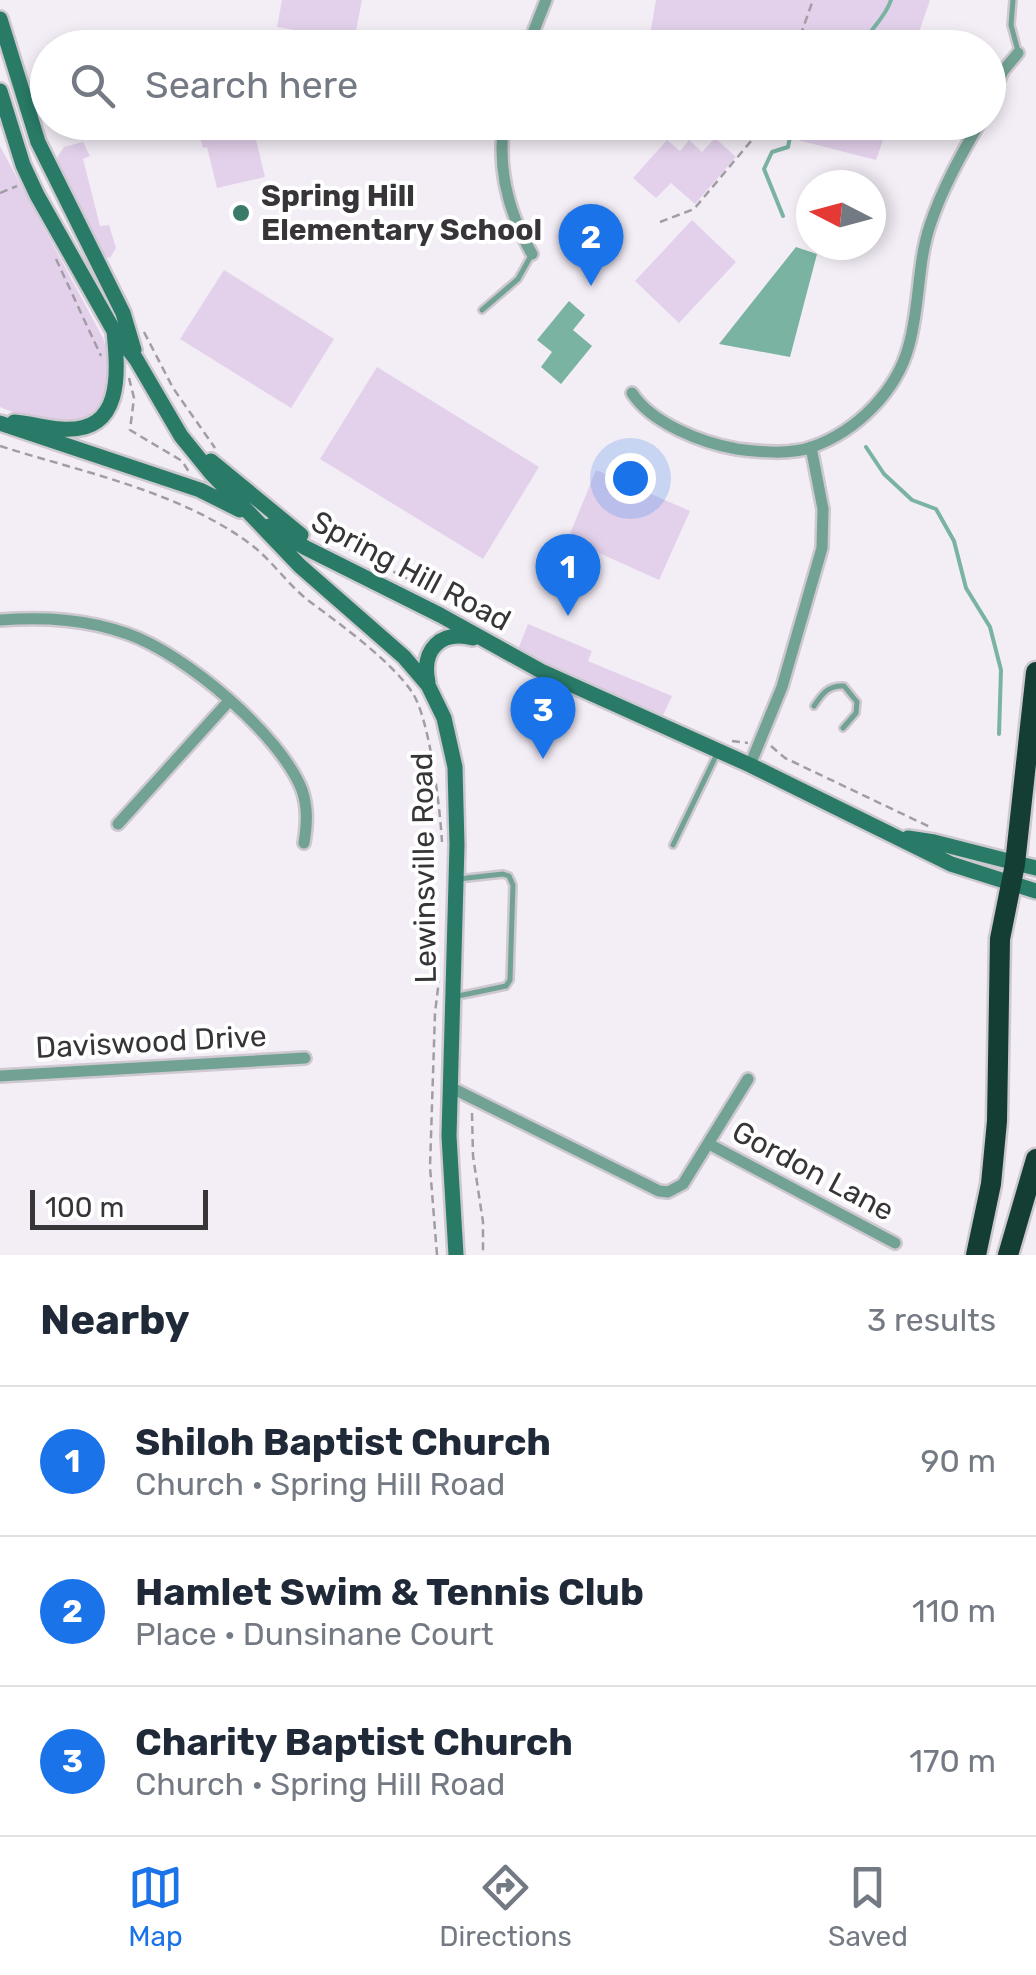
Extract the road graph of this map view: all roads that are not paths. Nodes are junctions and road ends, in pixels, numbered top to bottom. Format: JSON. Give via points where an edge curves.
{"nodes":[{"id":1,"x":546,"y":0,"type":"edge"},
{"id":2,"x":1014,"y":0,"type":"edge"},
{"id":3,"x":0,"y":19,"type":"edge"},
{"id":4,"x":534,"y":30,"type":"edge"},
{"id":5,"x":1018,"y":54,"type":"joint"},
{"id":6,"x":1006,"y":67,"type":"edge"},
{"id":7,"x":0,"y":91,"type":"edge"},
{"id":8,"x":30,"y":116,"type":"edge"},
{"id":9,"x":12,"y":131,"type":"junction"},
{"id":10,"x":30,"y":139,"type":"edge"},
{"id":11,"x":33,"y":140,"type":"edge"},
{"id":12,"x":503,"y":140,"type":"edge"},
{"id":13,"x":970,"y":140,"type":"edge"},
{"id":14,"x":38,"y":142,"type":"joint"},
{"id":15,"x":532,"y":254,"type":"joint"},
{"id":16,"x":70,"y":255,"type":"junction"},
{"id":17,"x":102,"y":270,"type":"junction"},
{"id":18,"x":482,"y":310,"type":"dead end"},
{"id":19,"x":114,"y":330,"type":"junction"},
{"id":20,"x":136,"y":358,"type":"junction"},
{"id":21,"x":632,"y":393,"type":"dead end"},
{"id":22,"x":0,"y":422,"type":"edge"},
{"id":23,"x":181,"y":436,"type":"junction"},
{"id":24,"x":811,"y":447,"type":"junction"},
{"id":25,"x":254,"y":517,"type":"junction"},
{"id":26,"x":358,"y":574,"type":"junction"},
{"id":27,"x":0,"y":620,"type":"edge"},
{"id":28,"x":490,"y":644,"type":"junction"},
{"id":29,"x":1036,"y":672,"type":"edge"},
{"id":30,"x":428,"y":686,"type":"junction"},
{"id":31,"x":229,"y":701,"type":"junction"},
{"id":32,"x":814,"y":706,"type":"dead end"},
{"id":33,"x":843,"y":728,"type":"dead end"},
{"id":34,"x":722,"y":746,"type":"junction"},
{"id":35,"x":750,"y":765,"type":"junction"},
{"id":36,"x":118,"y":824,"type":"dead end"},
{"id":37,"x":304,"y":843,"type":"dead end"},
{"id":38,"x":673,"y":845,"type":"dead end"},
{"id":39,"x":1020,"y":872,"type":"edge"},
{"id":40,"x":457,"y":879,"type":"junction"},
{"id":41,"x":1036,"y":891,"type":"edge"},
{"id":42,"x":455,"y":996,"type":"junction"},
{"id":43,"x":305,"y":1058,"type":"dead end"},
{"id":44,"x":0,"y":1076,"type":"edge"},
{"id":45,"x":748,"y":1080,"type":"dead end"},
{"id":46,"x":458,"y":1091,"type":"junction"},
{"id":47,"x":709,"y":1144,"type":"junction"},
{"id":48,"x":1036,"y":1160,"type":"edge"},
{"id":49,"x":1036,"y":1195,"type":"edge"},
{"id":50,"x":895,"y":1243,"type":"dead end"},
{"id":51,"x":456,"y":1255,"type":"edge"},
{"id":52,"x":976,"y":1255,"type":"edge"},
{"id":53,"x":1008,"y":1255,"type":"edge"},
{"id":54,"x":1020,"y":1255,"type":"edge"}],
"edges":[{"from":1,"to":4,"type":"street"},
{"from":2,"to":5,"type":"lane"},
{"from":3,"to":8,"type":"main road","name":"Lewinsville Road"},
{"from":5,"to":6,"type":"street"},
{"from":7,"to":9,"type":"main road","name":"Lewinsville Road"},
{"from":9,"to":10,"type":"main road"},
{"from":9,"to":16,"type":"main road","name":"Lewinsville Road"},
{"from":11,"to":14,"type":"main road"},
{"from":12,"to":15,"type":"street","via":[[502,172]]},
{"from":13,"to":24,"type":"street","via":[[929,227],[909,347],[894,380],[858,421]]},
{"from":14,"to":17,"type":"main road","name":"Lewinsville Road"},
{"from":15,"to":18,"type":"lane","via":[[518,279]]},
{"from":16,"to":17,"type":"main road","via":[[85,268]]},
{"from":16,"to":19,"type":"main road","name":"Lewinsville Road"},
{"from":17,"to":20,"type":"main road","name":"Lewinsville Road"},
{"from":19,"to":20,"type":"main road","name":"Lewinsville Road"},
{"from":19,"to":22,"type":"main road","via":[[118,374],[108,407],[90,424],[61,429]]},
{"from":20,"to":23,"type":"main road","name":"Lewinsville Road"},
{"from":21,"to":24,"type":"street","via":[[653,416],[728,447]]},
{"from":22,"to":25,"type":"main road","name":"Spring Hill Road","via":[[200,490]]},
{"from":23,"to":25,"type":"main road","name":"Lewinsville Road"},
{"from":23,"to":26,"type":"main road"},
{"from":24,"to":35,"type":"street","via":[[822,496],[822,548],[786,676]]},
{"from":25,"to":26,"type":"main road","name":"Spring Hill Road"},
{"from":25,"to":30,"type":"main road","name":"Lewinsville Road"},
{"from":26,"to":28,"type":"main road","name":"Spring Hill Road"},
{"from":27,"to":31,"type":"street","via":[[75,620],[132,635],[173,656]]},
{"from":28,"to":30,"type":"main road","via":[[457,634],[438,641],[426,657]]},
{"from":28,"to":34,"type":"main road","name":"Spring Hill Road","via":[[558,680]]},
{"from":29,"to":39,"type":"highway"},
{"from":30,"to":40,"type":"main road","name":"Lewinsville Road","via":[[444,718],[454,768]]},
{"from":31,"to":36,"type":"street"},
{"from":31,"to":37,"type":"street","via":[[296,777],[306,807]]},
{"from":32,"to":33,"type":"lane","via":[[824,692],[844,686],[856,712]]},
{"from":34,"to":35,"type":"main road","name":"Spring Hill Road"},
{"from":34,"to":38,"type":"lane"},
{"from":35,"to":39,"type":"main road","name":"Spring Hill Road","via":[[951,864]]},
{"from":39,"to":41,"type":"main road","name":"Spring Hill Road"},
{"from":39,"to":52,"type":"highway","via":[[1000,939],[997,1121]]},
{"from":40,"to":42,"type":"main road","name":"Lewinsville Road"},
{"from":40,"to":42,"type":"lane","via":[[504,874],[513,884],[510,980]]},
{"from":42,"to":46,"type":"main road","name":"Lewinsville Road"},
{"from":43,"to":44,"type":"street","name":"Daviswood Drive"},
{"from":45,"to":47,"type":"street"},
{"from":46,"to":47,"type":"street","via":[[659,1191],[683,1184]]},
{"from":46,"to":51,"type":"main road","name":"Lewinsville Road","via":[[450,1136]]},
{"from":47,"to":50,"type":"street","name":"Gordon Lane"},
{"from":48,"to":53,"type":"highway"},
{"from":49,"to":54,"type":"highway"}]}
